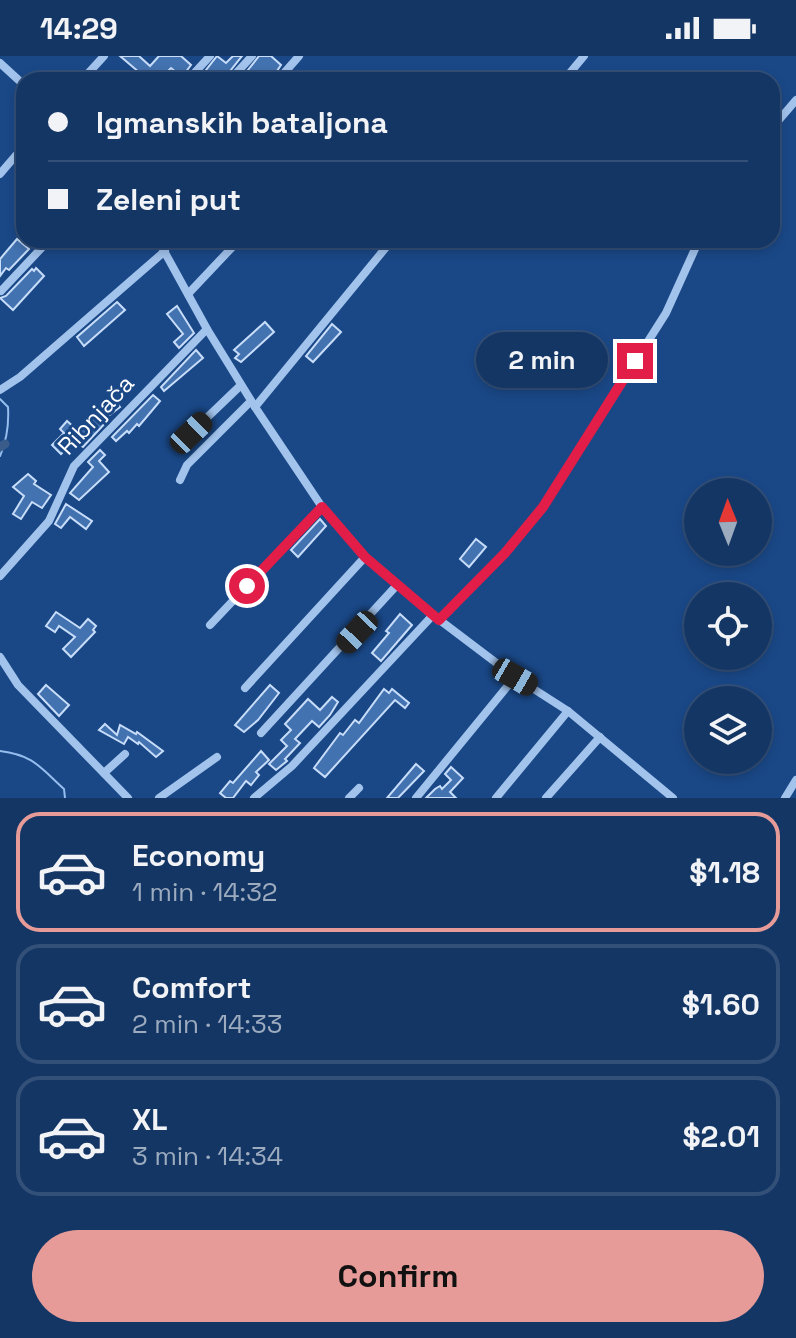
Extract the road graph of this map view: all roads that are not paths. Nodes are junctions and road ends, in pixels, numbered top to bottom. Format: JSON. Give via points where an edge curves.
{"nodes":[{"id":1,"x":104,"y":56,"type":"edge"},
{"id":2,"x":210,"y":56,"type":"edge"},
{"id":3,"x":252,"y":56,"type":"edge"},
{"id":4,"x":299,"y":56,"type":"edge"},
{"id":5,"x":584,"y":56,"type":"edge"},
{"id":6,"x":0,"y":63,"type":"edge"},
{"id":7,"x":89,"y":72,"type":"edge"},
{"id":8,"x":195,"y":72,"type":"edge"},
{"id":9,"x":237,"y":72,"type":"edge"},
{"id":10,"x":285,"y":72,"type":"edge"},
{"id":11,"x":571,"y":72,"type":"edge"},
{"id":12,"x":16,"y":78,"type":"edge"},
{"id":13,"x":796,"y":100,"type":"edge"},
{"id":14,"x":780,"y":119,"type":"edge"},
{"id":15,"x":16,"y":155,"type":"edge"},
{"id":16,"x":0,"y":174,"type":"edge"},
{"id":17,"x":41,"y":248,"type":"edge"},
{"id":18,"x":163,"y":248,"type":"edge"},
{"id":19,"x":231,"y":248,"type":"edge"},
{"id":20,"x":385,"y":248,"type":"edge"},
{"id":21,"x":695,"y":248,"type":"edge"},
{"id":22,"x":165,"y":251,"type":"junction"},
{"id":23,"x":1,"y":291,"type":"edge"},
{"id":24,"x":188,"y":294,"type":"junction"},
{"id":25,"x":207,"y":329,"type":"junction"},
{"id":26,"x":241,"y":385,"type":"junction"},
{"id":27,"x":0,"y":390,"type":"edge"},
{"id":28,"x":253,"y":404,"type":"junction"},
{"id":29,"x":191,"y":433,"type":"dead end"},
{"id":30,"x":180,"y":480,"type":"dead end"},
{"id":31,"x":322,"y":507,"type":"junction"},
{"id":32,"x":365,"y":557,"type":"junction"},
{"id":33,"x":0,"y":576,"type":"edge"},
{"id":34,"x":397,"y":585,"type":"junction"},
{"id":35,"x":436,"y":617,"type":"junction"},
{"id":36,"x":210,"y":625,"type":"dead end"},
{"id":37,"x":0,"y":657,"type":"edge"},
{"id":38,"x":515,"y":677,"type":"junction"},
{"id":39,"x":245,"y":688,"type":"dead end"},
{"id":40,"x":568,"y":711,"type":"junction"},
{"id":41,"x":261,"y":733,"type":"dead end"},
{"id":42,"x":600,"y":737,"type":"junction"},
{"id":43,"x":125,"y":754,"type":"dead end"},
{"id":44,"x":217,"y":757,"type":"dead end"},
{"id":45,"x":104,"y":773,"type":"junction"},
{"id":46,"x":796,"y":780,"type":"edge"},
{"id":47,"x":359,"y":788,"type":"dead end"},
{"id":48,"x":128,"y":798,"type":"edge"},
{"id":49,"x":159,"y":798,"type":"edge"},
{"id":50,"x":254,"y":798,"type":"edge"},
{"id":51,"x":349,"y":798,"type":"edge"},
{"id":52,"x":416,"y":798,"type":"edge"},
{"id":53,"x":496,"y":798,"type":"edge"},
{"id":54,"x":546,"y":798,"type":"edge"},
{"id":55,"x":673,"y":798,"type":"edge"},
{"id":56,"x":785,"y":798,"type":"edge"}],
"edges":[{"from":1,"to":7,"type":"street"},
{"from":2,"to":8,"type":"street"},
{"from":3,"to":9,"type":"street"},
{"from":4,"to":10,"type":"street"},
{"from":5,"to":11,"type":"street"},
{"from":6,"to":12,"type":"street"},
{"from":13,"to":14,"type":"street"},
{"from":15,"to":16,"type":"street"},
{"from":17,"to":23,"type":"street"},
{"from":18,"to":22,"type":"street"},
{"from":19,"to":24,"type":"street"},
{"from":20,"to":28,"type":"street"},
{"from":21,"to":35,"type":"street","via":[[666,313],[543,507],[505,553]]},
{"from":22,"to":24,"type":"street"},
{"from":22,"to":27,"type":"street"},
{"from":24,"to":25,"type":"street"},
{"from":25,"to":26,"type":"street"},
{"from":25,"to":33,"type":"street","name":"Ribnjača","via":[[80,459],[49,521]]},
{"from":26,"to":28,"type":"street"},
{"from":26,"to":29,"type":"street"},
{"from":28,"to":30,"type":"street","via":[[187,465]]},
{"from":28,"to":31,"type":"street"},
{"from":31,"to":32,"type":"street"},
{"from":31,"to":36,"type":"street"},
{"from":32,"to":34,"type":"street"},
{"from":32,"to":39,"type":"street"},
{"from":34,"to":35,"type":"street"},
{"from":34,"to":41,"type":"street"},
{"from":35,"to":38,"type":"street"},
{"from":35,"to":50,"type":"street","via":[[299,759]]},
{"from":37,"to":45,"type":"street","via":[[18,685]]},
{"from":38,"to":40,"type":"street"},
{"from":38,"to":52,"type":"street"},
{"from":40,"to":42,"type":"street"},
{"from":40,"to":53,"type":"street"},
{"from":42,"to":54,"type":"street"},
{"from":42,"to":55,"type":"street"},
{"from":43,"to":45,"type":"street"},
{"from":44,"to":49,"type":"street"},
{"from":45,"to":48,"type":"street"},
{"from":46,"to":56,"type":"street"},
{"from":47,"to":51,"type":"street"}]}
